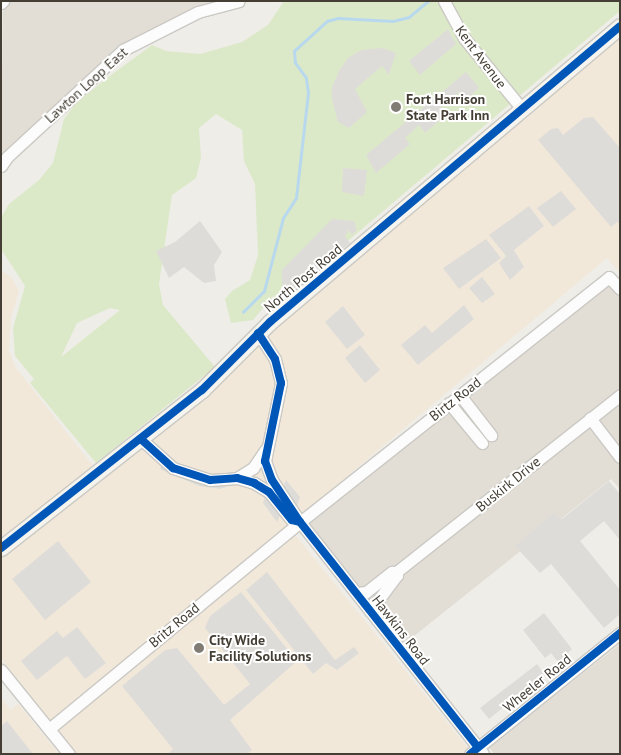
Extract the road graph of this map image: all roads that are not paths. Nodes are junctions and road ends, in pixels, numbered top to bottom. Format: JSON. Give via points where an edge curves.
{"nodes":[{"id":1,"x":239,"y":1,"type":"edge"},
{"id":2,"x":444,"y":1,"type":"edge"},
{"id":3,"x":620,"y":26,"type":"edge"},
{"id":4,"x":523,"y":110,"type":"junction"},
{"id":5,"x":1,"y":166,"type":"edge"},
{"id":6,"x":620,"y":289,"type":"edge"},
{"id":7,"x":258,"y":334,"type":"junction"},
{"id":8,"x":460,"y":395,"type":"junction"},
{"id":9,"x":620,"y":395,"type":"edge"},
{"id":10,"x":450,"y":403,"type":"junction"},
{"id":11,"x":590,"y":418,"type":"junction"},
{"id":12,"x":491,"y":435,"type":"dead end"},
{"id":13,"x":142,"y":440,"type":"junction"},
{"id":14,"x":482,"y":443,"type":"dead end"},
{"id":15,"x":266,"y":448,"type":"junction"},
{"id":16,"x":620,"y":457,"type":"edge"},
{"id":17,"x":237,"y":478,"type":"junction"},
{"id":18,"x":300,"y":522,"type":"junction"},
{"id":19,"x":1,"y":548,"type":"edge"},
{"id":20,"x":395,"y":573,"type":"junction"},
{"id":21,"x":356,"y":593,"type":"junction"},
{"id":22,"x":370,"y":610,"type":"junction"},
{"id":23,"x":620,"y":633,"type":"edge"},
{"id":24,"x":1,"y":670,"type":"edge"},
{"id":25,"x":49,"y":728,"type":"junction"},
{"id":26,"x":477,"y":752,"type":"edge"},
{"id":27,"x":69,"y":754,"type":"edge"}],
"edges":[{"from":1,"to":5,"type":"street","name":"Lawton Loop East","via":[[198,12],[123,50]]},
{"from":2,"to":4,"type":"street","name":"Kent Avenue","via":[[464,38]]},
{"from":3,"to":4,"type":"street","name":"North Post Road"},
{"from":4,"to":7,"type":"street","name":"North Post Road"},
{"from":6,"to":8,"type":"street","name":"Birtz Road","via":[[609,276]]},
{"from":7,"to":13,"type":"street","name":"North Post Road","via":[[216,378]]},
{"from":7,"to":15,"type":"street","name":"Hawkins Road","via":[[274,359],[281,383]]},
{"from":8,"to":10,"type":"street","name":"Birtz Road"},
{"from":8,"to":12,"type":"street"},
{"from":9,"to":11,"type":"street","name":"Buskirk Drive"},
{"from":10,"to":14,"type":"street"},
{"from":10,"to":18,"type":"street","name":"Birtz Road"},
{"from":11,"to":16,"type":"street"},
{"from":11,"to":20,"type":"street","name":"Buskirk Drive"},
{"from":13,"to":17,"type":"street","name":"Hawkins Road","via":[[173,468],[210,480]]},
{"from":13,"to":19,"type":"street","name":"North Post Road"},
{"from":15,"to":17,"type":"street","via":[[253,468]]},
{"from":15,"to":18,"type":"street","name":"Hawkins Road","via":[[267,469]]},
{"from":17,"to":18,"type":"street","name":"Hawkins Road","via":[[262,487],[292,520]]},
{"from":18,"to":21,"type":"street","name":"Hawkins Road"},
{"from":18,"to":25,"type":"street","name":"Britz Road"},
{"from":20,"to":21,"type":"street","name":"Buskirk Drive","via":[[366,592]]},
{"from":20,"to":22,"type":"street","name":"Buskirk Drive","via":[[397,578]]},
{"from":21,"to":22,"type":"street","name":"Hawkins Road"},
{"from":22,"to":26,"type":"street","name":"Hawkins Road"},
{"from":23,"to":26,"type":"street","name":"Wheeler Road"},
{"from":24,"to":25,"type":"street"},
{"from":25,"to":27,"type":"street"}]}
